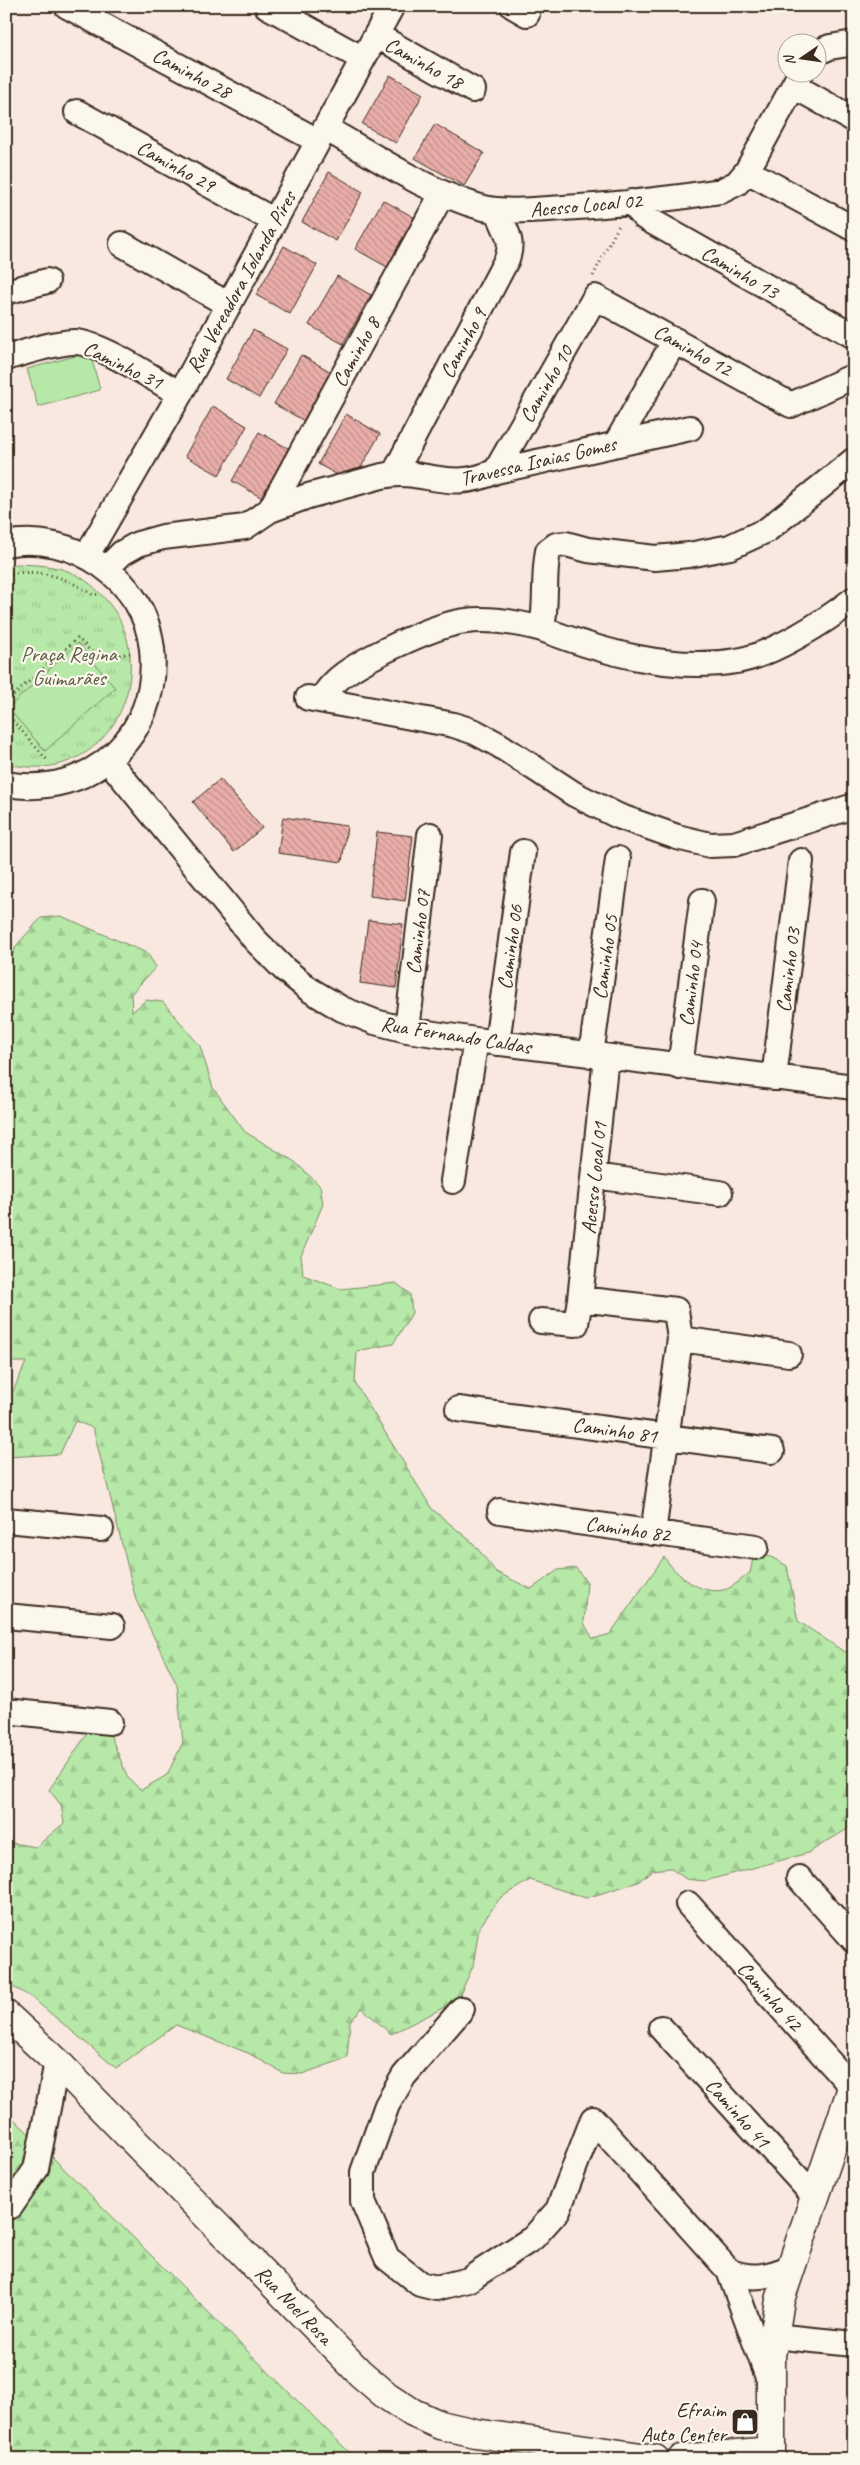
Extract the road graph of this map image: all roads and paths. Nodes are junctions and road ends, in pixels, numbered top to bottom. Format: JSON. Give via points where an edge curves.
{"nodes":[{"id":1,"x":67,"y":6,"type":"edge"},
{"id":2,"x":267,"y":6,"type":"edge"},
{"id":3,"x":392,"y":6,"type":"edge"},
{"id":4,"x":376,"y":35,"type":"junction"},
{"id":5,"x":854,"y":43,"type":"edge"},
{"id":6,"x":828,"y":48,"type":"edge"},
{"id":7,"x":363,"y":59,"type":"junction"},
{"id":8,"x":795,"y":82,"type":"edge"},
{"id":9,"x":801,"y":82,"type":"edge"},
{"id":10,"x":473,"y":90,"type":"dead end"},
{"id":11,"x":77,"y":112,"type":"dead end"},
{"id":12,"x":854,"y":120,"type":"edge"},
{"id":13,"x":321,"y":134,"type":"junction"},
{"id":14,"x":747,"y":171,"type":"junction"},
{"id":15,"x":442,"y":194,"type":"junction"},
{"id":16,"x":631,"y":202,"type":"junction"},
{"id":17,"x":498,"y":210,"type":"junction"},
{"id":18,"x":275,"y":221,"type":"junction"},
{"id":19,"x":854,"y":229,"type":"edge"},
{"id":20,"x":122,"y":244,"type":"dead end"},
{"id":21,"x":46,"y":281,"type":"dead end"},
{"id":22,"x":6,"y":292,"type":"edge"},
{"id":23,"x":595,"y":297,"type":"junction"},
{"id":24,"x":229,"y":305,"type":"junction"},
{"id":25,"x":854,"y":336,"type":"edge"},
{"id":26,"x":675,"y":340,"type":"junction"},
{"id":27,"x":6,"y":358,"type":"edge"},
{"id":28,"x":854,"y":376,"type":"edge"},
{"id":29,"x":180,"y":394,"type":"junction"},
{"id":30,"x":690,"y":428,"type":"dead end"},
{"id":31,"x":617,"y":442,"type":"junction"},
{"id":32,"x":854,"y":460,"type":"edge"},
{"id":33,"x":496,"y":471,"type":"junction"},
{"id":34,"x":394,"y":474,"type":"junction"},
{"id":35,"x":270,"y":510,"type":"junction"},
{"id":36,"x":6,"y":544,"type":"edge"},
{"id":37,"x":87,"y":555,"type":"junction"},
{"id":38,"x":107,"y":568,"type":"junction"},
{"id":39,"x":6,"y":574,"type":"edge"},
{"id":40,"x":103,"y":593,"type":"dead end"},
{"id":41,"x":854,"y":599,"type":"edge"},
{"id":42,"x":542,"y":629,"type":"junction"},
{"id":43,"x":138,"y":652,"type":"dead end"},
{"id":44,"x":6,"y":702,"type":"edge"},
{"id":45,"x":6,"y":713,"type":"edge"},
{"id":46,"x":108,"y":760,"type":"junction"},
{"id":47,"x":49,"y":762,"type":"dead end"},
{"id":48,"x":6,"y":784,"type":"edge"},
{"id":49,"x":854,"y":806,"type":"edge"},
{"id":50,"x":430,"y":835,"type":"dead end"},
{"id":51,"x":523,"y":852,"type":"dead end"},
{"id":52,"x":618,"y":859,"type":"dead end"},
{"id":53,"x":801,"y":862,"type":"dead end"},
{"id":54,"x":702,"y":901,"type":"dead end"},
{"id":55,"x":407,"y":1030,"type":"junction"},
{"id":56,"x":486,"y":1042,"type":"junction"},
{"id":57,"x":599,"y":1056,"type":"junction"},
{"id":58,"x":680,"y":1066,"type":"junction"},
{"id":59,"x":774,"y":1078,"type":"junction"},
{"id":60,"x":854,"y":1087,"type":"edge"},
{"id":61,"x":594,"y":1176,"type":"junction"},
{"id":62,"x":453,"y":1181,"type":"dead end"},
{"id":63,"x":720,"y":1193,"type":"dead end"},
{"id":64,"x":580,"y":1299,"type":"junction"},
{"id":65,"x":541,"y":1321,"type":"dead end"},
{"id":66,"x":680,"y":1339,"type":"junction"},
{"id":67,"x":789,"y":1354,"type":"dead end"},
{"id":68,"x":458,"y":1408,"type":"dead end"},
{"id":69,"x":666,"y":1437,"type":"junction"},
{"id":70,"x":772,"y":1451,"type":"dead end"},
{"id":71,"x":500,"y":1511,"type":"dead end"},
{"id":72,"x":6,"y":1520,"type":"edge"},
{"id":73,"x":101,"y":1529,"type":"dead end"},
{"id":74,"x":652,"y":1533,"type":"junction"},
{"id":75,"x":756,"y":1547,"type":"dead end"},
{"id":76,"x":6,"y":1616,"type":"edge"},
{"id":77,"x":112,"y":1626,"type":"dead end"},
{"id":78,"x":6,"y":1711,"type":"edge"},
{"id":79,"x":110,"y":1722,"type":"dead end"},
{"id":80,"x":799,"y":1878,"type":"dead end"},
{"id":81,"x":688,"y":1904,"type":"dead end"},
{"id":82,"x":854,"y":1940,"type":"edge"},
{"id":83,"x":462,"y":2009,"type":"dead end"},
{"id":84,"x":6,"y":2015,"type":"edge"},
{"id":85,"x":661,"y":2028,"type":"dead end"},
{"id":86,"x":57,"y":2062,"type":"junction"},
{"id":87,"x":853,"y":2084,"type":"edge"},
{"id":88,"x":815,"y":2197,"type":"junction"},
{"id":89,"x":6,"y":2206,"type":"edge"},
{"id":90,"x":792,"y":2267,"type":"junction"},
{"id":91,"x":729,"y":2272,"type":"junction"},
{"id":92,"x":773,"y":2336,"type":"junction"},
{"id":93,"x":854,"y":2344,"type":"edge"},
{"id":94,"x":770,"y":2390,"type":"junction"},
{"id":95,"x":771,"y":2455,"type":"edge"},
{"id":96,"x":722,"y":2456,"type":"junction"},
{"id":97,"x":655,"y":2459,"type":"edge"},
{"id":98,"x":682,"y":2459,"type":"edge"}],
"edges":[{"from":1,"to":13,"type":"street","name":"Caminho 28"},
{"from":2,"to":7,"type":"street"},
{"from":3,"to":4,"type":"street","name":"Rua Vereadora Iolanda Píres"},
{"from":4,"to":7,"type":"street","name":"Rua Vereadora Iolanda Píres"},
{"from":4,"to":10,"type":"street","name":"Caminho 18"},
{"from":5,"to":6,"type":"street"},
{"from":7,"to":13,"type":"street","name":"Rua Vereadora Iolanda Píres"},
{"from":8,"to":14,"type":"street","name":"Acesso Local 02"},
{"from":9,"to":12,"type":"street"},
{"from":11,"to":18,"type":"street","name":"Caminho 29"},
{"from":13,"to":15,"type":"street","name":"Acesso Local 02"},
{"from":13,"to":18,"type":"street","name":"Rua Vereadora Iolanda Píres"},
{"from":14,"to":16,"type":"street","name":"Acesso Local 02","via":[[737,183],[721,191]]},
{"from":14,"to":19,"type":"street"},
{"from":15,"to":17,"type":"street","name":"Acesso Local 02"},
{"from":15,"to":35,"type":"street","name":"Caminho 8"},
{"from":16,"to":17,"type":"street","name":"Acesso Local 02","via":[[575,208]]},
{"from":16,"to":23,"type":"path","via":[[590,282]]},
{"from":16,"to":25,"type":"street","name":"Caminho 13","via":[[644,217]]},
{"from":17,"to":34,"type":"street","name":"Caminho 9","via":[[510,238],[507,259]]},
{"from":18,"to":24,"type":"street","name":"Rua Vereadora Iolanda Píres"},
{"from":20,"to":24,"type":"street"},
{"from":21,"to":22,"type":"street"},
{"from":23,"to":26,"type":"street","name":"Caminho 12"},
{"from":23,"to":33,"type":"street","name":"Caminho 10"},
{"from":24,"to":29,"type":"street","name":"Rua Vereadora Iolanda Píres"},
{"from":26,"to":28,"type":"street","name":"Caminho 12","via":[[791,405]]},
{"from":26,"to":31,"type":"street"},
{"from":27,"to":29,"type":"street","name":"Caminho 31","via":[[74,342],[90,345]]},
{"from":29,"to":37,"type":"street","name":"Rua Vereadora Iolanda Píres"},
{"from":30,"to":31,"type":"street","name":"Travessa Isaias Gomes"},
{"from":31,"to":33,"type":"street","name":"Travessa Isaias Gomes"},
{"from":32,"to":42,"type":"street","via":[[768,530],[730,547],[689,556],[656,558],[556,545],[548,551],[546,563],[546,608]]},
{"from":33,"to":34,"type":"street","name":"Travessa Isaias Gomes","via":[[467,482]]},
{"from":34,"to":35,"type":"street","name":"Travessa Isaias Gomes","via":[[308,496]]},
{"from":35,"to":38,"type":"street","name":"Travessa Isaias Gomes","via":[[245,527],[163,537],[138,544],[122,552]]},
{"from":36,"to":37,"type":"street","via":[[42,542],[65,546]]},
{"from":37,"to":38,"type":"street"},
{"from":38,"to":46,"type":"street","via":[[128,591],[144,618],[152,648],[153,672],[145,710],[130,738]]},
{"from":39,"to":40,"type":"path","via":[[54,574],[76,583],[93,595]]},
{"from":41,"to":42,"type":"street","via":[[771,649],[737,661],[663,662],[582,644]]},
{"from":42,"to":49,"type":"street","via":[[506,622],[467,621],[446,625],[410,639],[348,671],[313,699],[476,732],[574,794],[618,816],[710,845],[734,844]]},
{"from":43,"to":44,"type":"path","via":[[101,658],[94,656],[78,638]]},
{"from":45,"to":47,"type":"path"},
{"from":46,"to":48,"type":"street","via":[[90,772],[62,783],[23,787]]},
{"from":46,"to":55,"type":"street","name":"Rua Fernando Caldas","via":[[239,921],[284,969],[310,990],[342,1009]]},
{"from":50,"to":55,"type":"street","name":"Caminho 07"},
{"from":51,"to":56,"type":"street","name":"Caminho 06"},
{"from":52,"to":57,"type":"street","name":"Caminho 05"},
{"from":53,"to":59,"type":"street","name":"Caminho 03"},
{"from":54,"to":58,"type":"street","name":"Caminho 04"},
{"from":55,"to":56,"type":"street","name":"Rua Fernando Caldas"},
{"from":56,"to":57,"type":"street","name":"Rua Fernando Caldas"},
{"from":56,"to":62,"type":"street","name":"Caminho 06"},
{"from":57,"to":58,"type":"street","name":"Rua Fernando Caldas"},
{"from":57,"to":61,"type":"street","name":"Acesso Local 01"},
{"from":58,"to":59,"type":"street","name":"Rua Fernando Caldas"},
{"from":59,"to":60,"type":"street","name":"Rua Fernando Caldas"},
{"from":61,"to":63,"type":"street"},
{"from":61,"to":64,"type":"street","name":"Acesso Local 01"},
{"from":64,"to":65,"type":"street","via":[[576,1324]]},
{"from":64,"to":66,"type":"street","via":[[676,1310]]},
{"from":66,"to":67,"type":"street"},
{"from":66,"to":69,"type":"street"},
{"from":68,"to":69,"type":"street","name":"Caminho 81"},
{"from":69,"to":70,"type":"street","name":"Caminho 81"},
{"from":69,"to":74,"type":"street"},
{"from":71,"to":74,"type":"street","name":"Caminho 82"},
{"from":72,"to":73,"type":"street"},
{"from":74,"to":75,"type":"street","name":"Caminho 82"},
{"from":76,"to":77,"type":"street"},
{"from":78,"to":79,"type":"street"},
{"from":80,"to":82,"type":"street"},
{"from":81,"to":87,"type":"street","name":"Caminho 42"},
{"from":83,"to":91,"type":"street","via":[[404,2076],[387,2105],[363,2172],[363,2201],[386,2258],[420,2284],[436,2288],[468,2280],[533,2238],[558,2210],[593,2119]]},
{"from":84,"to":86,"type":"main road","name":"Rua Noel Rosa"},
{"from":85,"to":88,"type":"street","name":"Caminho 41"},
{"from":86,"to":89,"type":"street","via":[[36,2170],[11,2206]]},
{"from":86,"to":97,"type":"main road","name":"Rua Noel Rosa","via":[[360,2373],[387,2396],[440,2425]]},
{"from":87,"to":88,"type":"main road"},
{"from":88,"to":90,"type":"main road"},
{"from":90,"to":91,"type":"street","via":[[770,2276],[753,2278]]},
{"from":90,"to":92,"type":"main road","via":[[780,2300]]},
{"from":91,"to":94,"type":"street"},
{"from":92,"to":93,"type":"street"},
{"from":92,"to":94,"type":"main road"},
{"from":94,"to":95,"type":"main road"},
{"from":94,"to":96,"type":"main road","via":[[749,2434]]},
{"from":95,"to":96,"type":"main road"},
{"from":96,"to":98,"type":"main road"}]}
